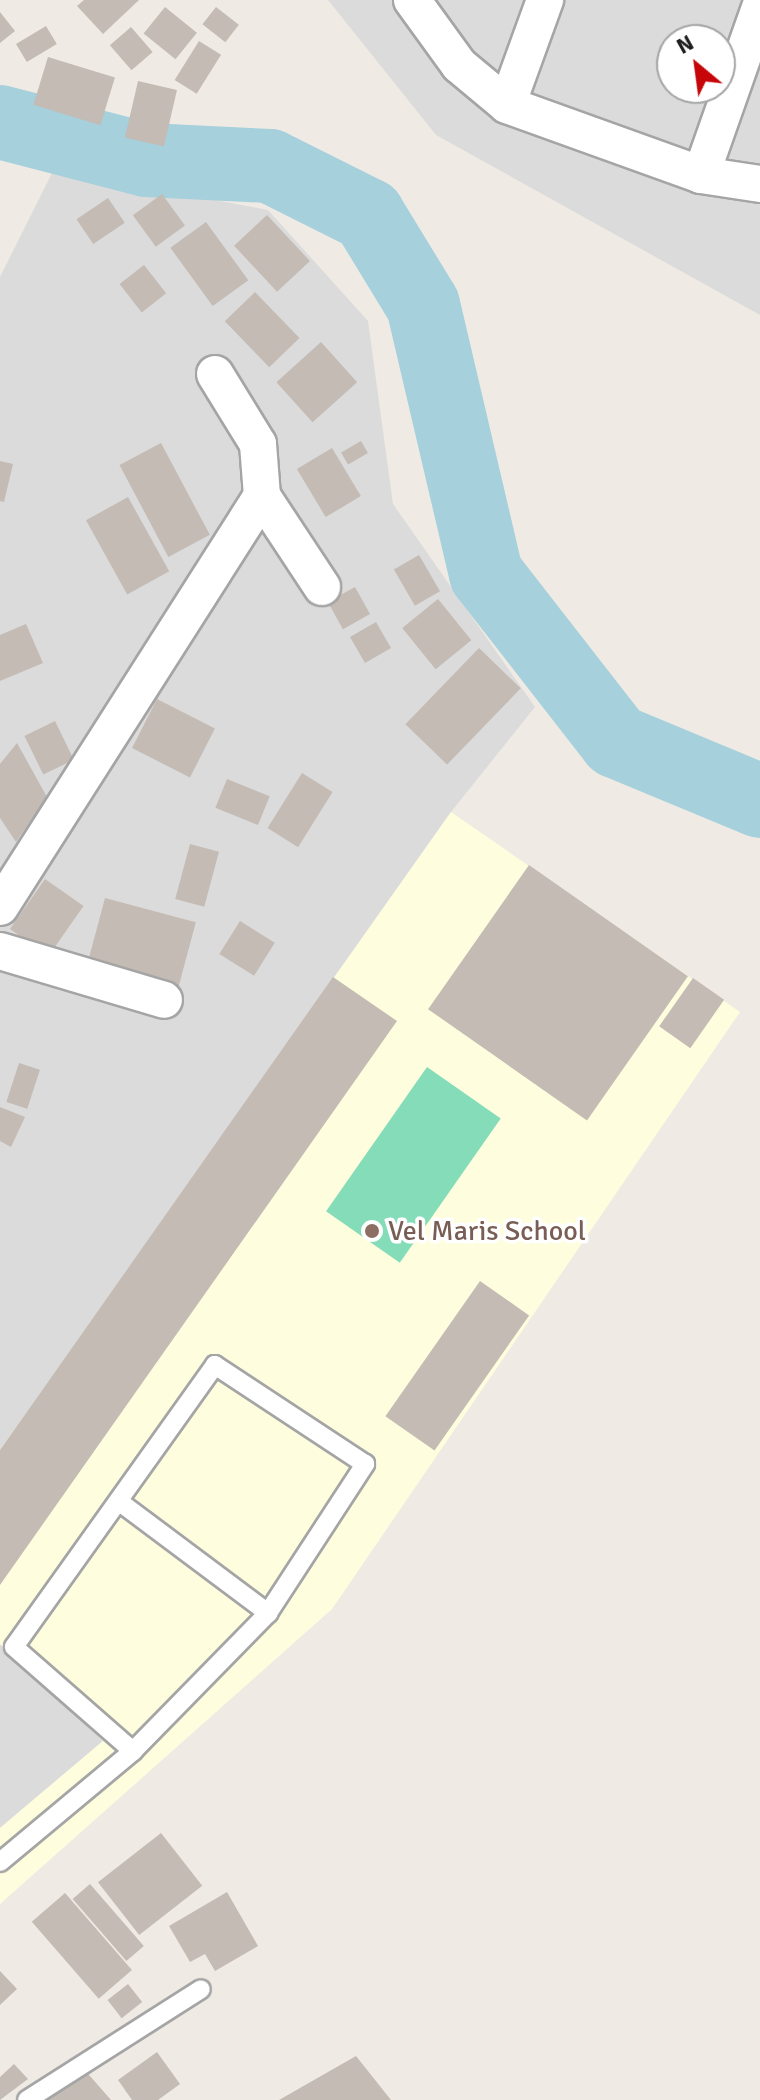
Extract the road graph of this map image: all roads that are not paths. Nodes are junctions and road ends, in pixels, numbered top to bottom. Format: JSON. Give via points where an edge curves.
{"nodes":[{"id":1,"x":412,"y":0,"type":"edge"},
{"id":2,"x":545,"y":0,"type":"edge"},
{"id":3,"x":760,"y":7,"type":"edge"},
{"id":4,"x":507,"y":105,"type":"junction"},
{"id":5,"x":701,"y":175,"type":"junction"},
{"id":6,"x":760,"y":184,"type":"edge"},
{"id":7,"x":215,"y":374,"type":"dead end"},
{"id":8,"x":262,"y":496,"type":"junction"},
{"id":9,"x":322,"y":587,"type":"dead end"},
{"id":10,"x":0,"y":907,"type":"edge"},
{"id":11,"x":0,"y":951,"type":"edge"},
{"id":12,"x":164,"y":1000,"type":"dead end"},
{"id":13,"x":121,"y":1503,"type":"junction"},
{"id":14,"x":268,"y":1613,"type":"junction"},
{"id":15,"x":133,"y":1751,"type":"junction"},
{"id":16,"x":0,"y":1862,"type":"edge"},
{"id":17,"x":201,"y":1989,"type":"dead end"},
{"id":18,"x":27,"y":2100,"type":"edge"}],
"edges":[{"from":1,"to":4,"type":"street","via":[[459,65]]},
{"from":2,"to":4,"type":"street"},
{"from":3,"to":5,"type":"street"},
{"from":4,"to":5,"type":"street"},
{"from":5,"to":6,"type":"street"},
{"from":7,"to":8,"type":"street","via":[[258,444]]},
{"from":8,"to":9,"type":"street"},
{"from":8,"to":10,"type":"street"},
{"from":11,"to":12,"type":"street"},
{"from":13,"to":14,"type":"lane"},
{"from":13,"to":14,"type":"lane","via":[[215,1365],[365,1464]]},
{"from":13,"to":15,"type":"lane","via":[[14,1647]]},
{"from":14,"to":15,"type":"lane"},
{"from":15,"to":16,"type":"lane"},
{"from":17,"to":18,"type":"lane"}]}
